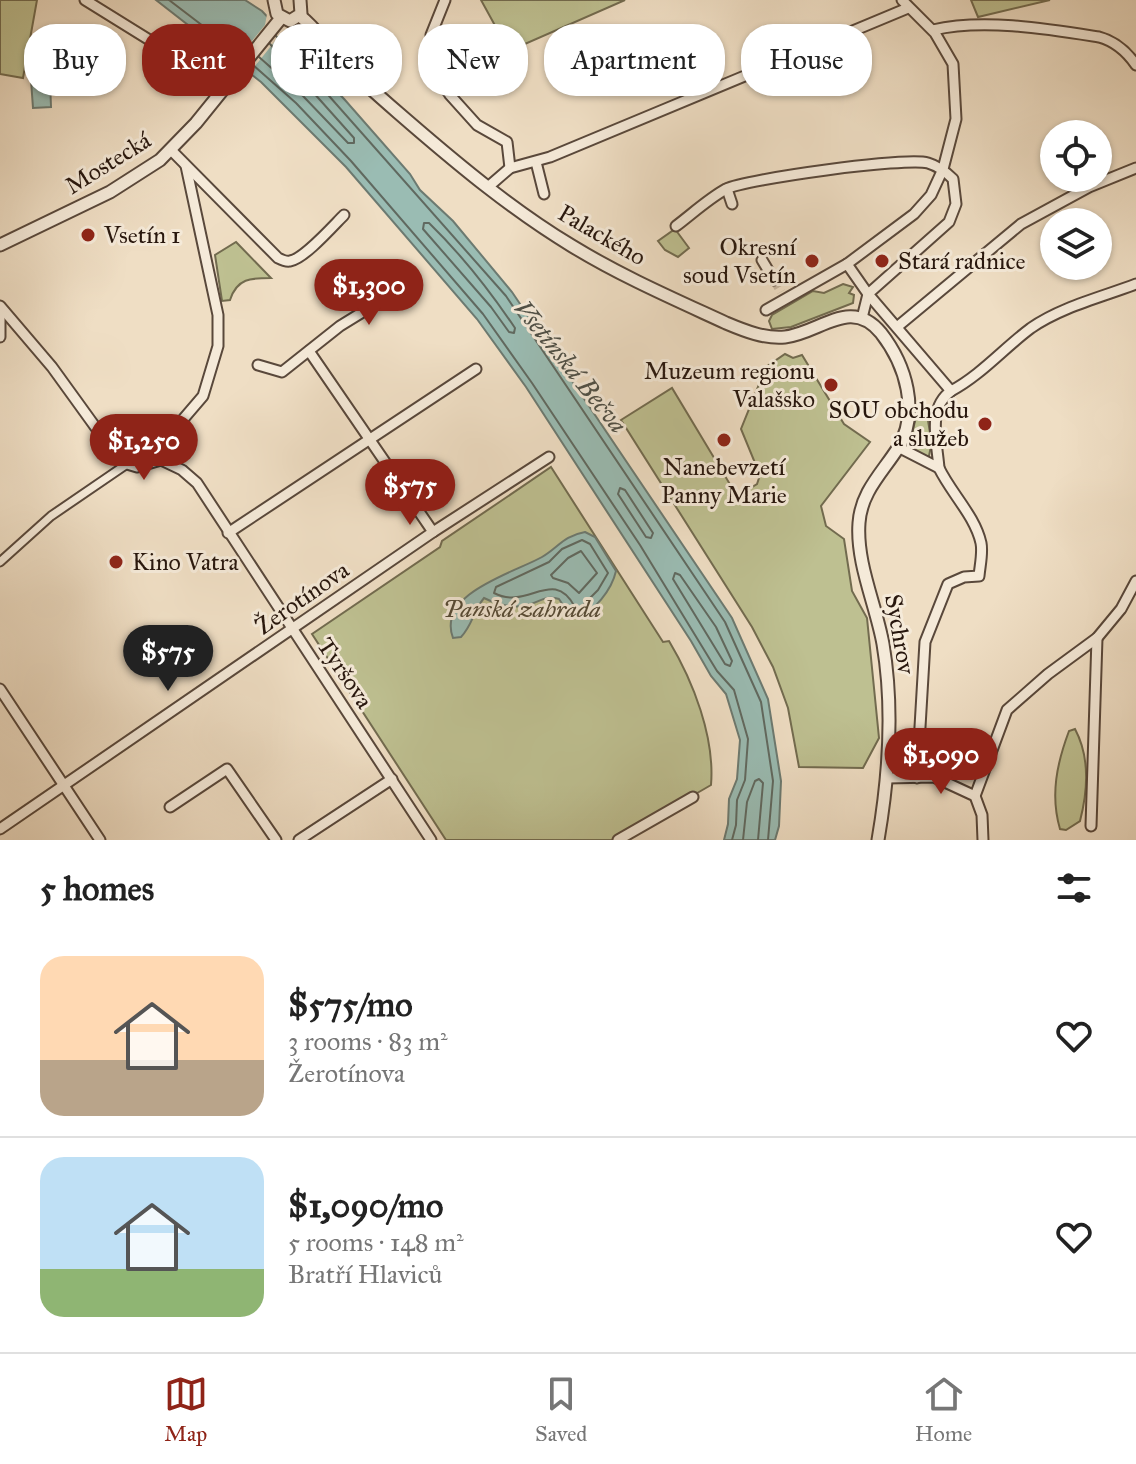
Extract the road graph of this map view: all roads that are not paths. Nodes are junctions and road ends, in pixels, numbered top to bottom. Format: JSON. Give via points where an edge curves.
{"nodes":[{"id":1,"x":85,"y":0,"type":"edge"},
{"id":2,"x":274,"y":0,"type":"edge"},
{"id":3,"x":300,"y":0,"type":"edge"},
{"id":4,"x":445,"y":0,"type":"edge"},
{"id":5,"x":905,"y":4,"type":"edge"},
{"id":6,"x":300,"y":16,"type":"junction"},
{"id":7,"x":280,"y":20,"type":"junction"},
{"id":8,"x":933,"y":30,"type":"junction"},
{"id":9,"x":142,"y":35,"type":"edge"},
{"id":10,"x":255,"y":51,"type":"edge"},
{"id":11,"x":1136,"y":65,"type":"edge"},
{"id":12,"x":218,"y":96,"type":"edge"},
{"id":13,"x":171,"y":150,"type":"junction"},
{"id":14,"x":536,"y":162,"type":"junction"},
{"id":15,"x":186,"y":166,"type":"junction"},
{"id":16,"x":510,"y":168,"type":"junction"},
{"id":17,"x":1136,"y":168,"type":"edge"},
{"id":18,"x":943,"y":169,"type":"junction"},
{"id":19,"x":488,"y":187,"type":"junction"},
{"id":20,"x":727,"y":189,"type":"junction"},
{"id":21,"x":544,"y":194,"type":"dead end"},
{"id":22,"x":732,"y":204,"type":"dead end"},
{"id":23,"x":344,"y":215,"type":"dead end"},
{"id":24,"x":676,"y":226,"type":"dead end"},
{"id":25,"x":0,"y":245,"type":"edge"},
{"id":26,"x":762,"y":260,"type":"dead end"},
{"id":27,"x":847,"y":264,"type":"junction"},
{"id":28,"x":774,"y":280,"type":"tunnel mouth"},
{"id":29,"x":413,"y":281,"type":"dead end"},
{"id":30,"x":1136,"y":284,"type":"edge"},
{"id":31,"x":868,"y":294,"type":"junction"},
{"id":32,"x":0,"y":306,"type":"edge"},
{"id":33,"x":766,"y":310,"type":"dead end"},
{"id":34,"x":0,"y":317,"type":"edge"},
{"id":35,"x":862,"y":318,"type":"junction"},
{"id":36,"x":897,"y":327,"type":"junction"},
{"id":37,"x":0,"y":337,"type":"edge"},
{"id":38,"x":309,"y":351,"type":"junction"},
{"id":39,"x":258,"y":365,"type":"dead end"},
{"id":40,"x":476,"y":369,"type":"dead end"},
{"id":41,"x":951,"y":391,"type":"junction"},
{"id":42,"x":368,"y":440,"type":"junction"},
{"id":43,"x":898,"y":447,"type":"junction"},
{"id":44,"x":549,"y":457,"type":"dead end"},
{"id":45,"x":161,"y":460,"type":"junction"},
{"id":46,"x":127,"y":464,"type":"junction"},
{"id":47,"x":939,"y":468,"type":"junction"},
{"id":48,"x":433,"y":532,"type":"junction"},
{"id":49,"x":228,"y":533,"type":"junction"},
{"id":50,"x":0,"y":562,"type":"edge"},
{"id":51,"x":1136,"y":581,"type":"edge"},
{"id":52,"x":292,"y":631,"type":"junction"},
{"id":53,"x":1097,"y":638,"type":"junction"},
{"id":54,"x":0,"y":689,"type":"edge"},
{"id":55,"x":887,"y":778,"type":"junction"},
{"id":56,"x":917,"y":778,"type":"junction"},
{"id":57,"x":392,"y":779,"type":"junction"},
{"id":58,"x":64,"y":785,"type":"junction"},
{"id":59,"x":975,"y":796,"type":"junction"},
{"id":60,"x":693,"y":797,"type":"dead end"},
{"id":61,"x":170,"y":807,"type":"dead end"},
{"id":62,"x":1091,"y":826,"type":"dead end"},
{"id":63,"x":0,"y":829,"type":"edge"},
{"id":64,"x":626,"y":838,"type":"edge"},
{"id":65,"x":100,"y":840,"type":"edge"},
{"id":66,"x":276,"y":840,"type":"edge"},
{"id":67,"x":299,"y":840,"type":"edge"},
{"id":68,"x":431,"y":840,"type":"edge"},
{"id":69,"x":878,"y":840,"type":"edge"},
{"id":70,"x":983,"y":840,"type":"edge"}],
"edges":[{"from":1,"to":9,"type":"street"},
{"from":2,"to":7,"type":"street"},
{"from":3,"to":6,"type":"street"},
{"from":4,"to":16,"type":"street","via":[[431,35],[434,70],[477,125],[507,142]]},
{"from":5,"to":8,"type":"street"},
{"from":5,"to":14,"type":"street"},
{"from":6,"to":7,"type":"street"},
{"from":6,"to":19,"type":"street","name":"Palackého","via":[[370,87]]},
{"from":7,"to":10,"type":"street","name":"Mostecká"},
{"from":8,"to":11,"type":"street","via":[[987,25],[1109,39]]},
{"from":8,"to":18,"type":"street","via":[[953,64],[956,119]]},
{"from":12,"to":13,"type":"street","name":"Mostecká"},
{"from":13,"to":15,"type":"street"},
{"from":13,"to":25,"type":"street","name":"Mostecká","via":[[110,192]]},
{"from":14,"to":16,"type":"street"},
{"from":14,"to":21,"type":"street"},
{"from":15,"to":23,"type":"street","via":[[284,261],[304,253]]},
{"from":15,"to":45,"type":"street","via":[[218,315],[218,346],[203,396],[173,431]]},
{"from":16,"to":19,"type":"street"},
{"from":17,"to":36,"type":"street","via":[[1021,224]]},
{"from":18,"to":20,"type":"street","via":[[926,162],[896,162]]},
{"from":18,"to":27,"type":"street","via":[[914,214]]},
{"from":18,"to":31,"type":"street","via":[[953,179],[956,204],[949,222]]},
{"from":19,"to":35,"type":"street","name":"Palackého","via":[[590,256],[748,332],[790,336],[840,318]]},
{"from":20,"to":22,"type":"street"},
{"from":20,"to":24,"type":"street"},
{"from":26,"to":28,"type":"street"},
{"from":27,"to":31,"type":"street"},
{"from":27,"to":33,"type":"street","via":[[783,295]]},
{"from":29,"to":38,"type":"street"},
{"from":30,"to":41,"type":"street","via":[[1033,326]]},
{"from":31,"to":35,"type":"street"},
{"from":31,"to":36,"type":"street"},
{"from":32,"to":46,"type":"street"},
{"from":34,"to":37,"type":"street"},
{"from":35,"to":43,"type":"street","name":"Sychrov","via":[[886,341],[907,388],[909,415]]},
{"from":36,"to":41,"type":"street"},
{"from":38,"to":39,"type":"street","via":[[282,372]]},
{"from":38,"to":42,"type":"street"},
{"from":40,"to":42,"type":"street"},
{"from":41,"to":47,"type":"street","name":"Sychrov","via":[[936,410]]},
{"from":42,"to":48,"type":"street"},
{"from":42,"to":49,"type":"street"},
{"from":43,"to":47,"type":"street"},
{"from":43,"to":55,"type":"street","name":"Sychrov","via":[[866,494],[858,529],[885,662]]},
{"from":44,"to":48,"type":"street","name":"Žerotínova"},
{"from":45,"to":46,"type":"street","via":[[137,467]]},
{"from":45,"to":49,"type":"street","name":"Tyršova","via":[[197,483]]},
{"from":46,"to":50,"type":"street","via":[[51,516]]},
{"from":47,"to":56,"type":"street","name":"Sychrov","via":[[982,545],[979,576],[948,584],[925,642]]},
{"from":48,"to":52,"type":"street","name":"Žerotínova"},
{"from":49,"to":52,"type":"street","name":"Tyršova"},
{"from":51,"to":53,"type":"street"},
{"from":52,"to":57,"type":"street","name":"Tyršova"},
{"from":52,"to":58,"type":"street","name":"Žerotínova"},
{"from":53,"to":59,"type":"street","via":[[1007,710]]},
{"from":53,"to":62,"type":"street"},
{"from":54,"to":58,"type":"street"},
{"from":55,"to":56,"type":"street"},
{"from":55,"to":69,"type":"street","name":"Sychrov"},
{"from":56,"to":59,"type":"street","via":[[934,777]]},
{"from":57,"to":67,"type":"street"},
{"from":57,"to":68,"type":"street","name":"Tyršova"},
{"from":58,"to":63,"type":"street","name":"Žerotínova"},
{"from":58,"to":65,"type":"street"},
{"from":59,"to":70,"type":"street"},
{"from":60,"to":64,"type":"street"},
{"from":61,"to":66,"type":"street","via":[[227,769]]}]}
